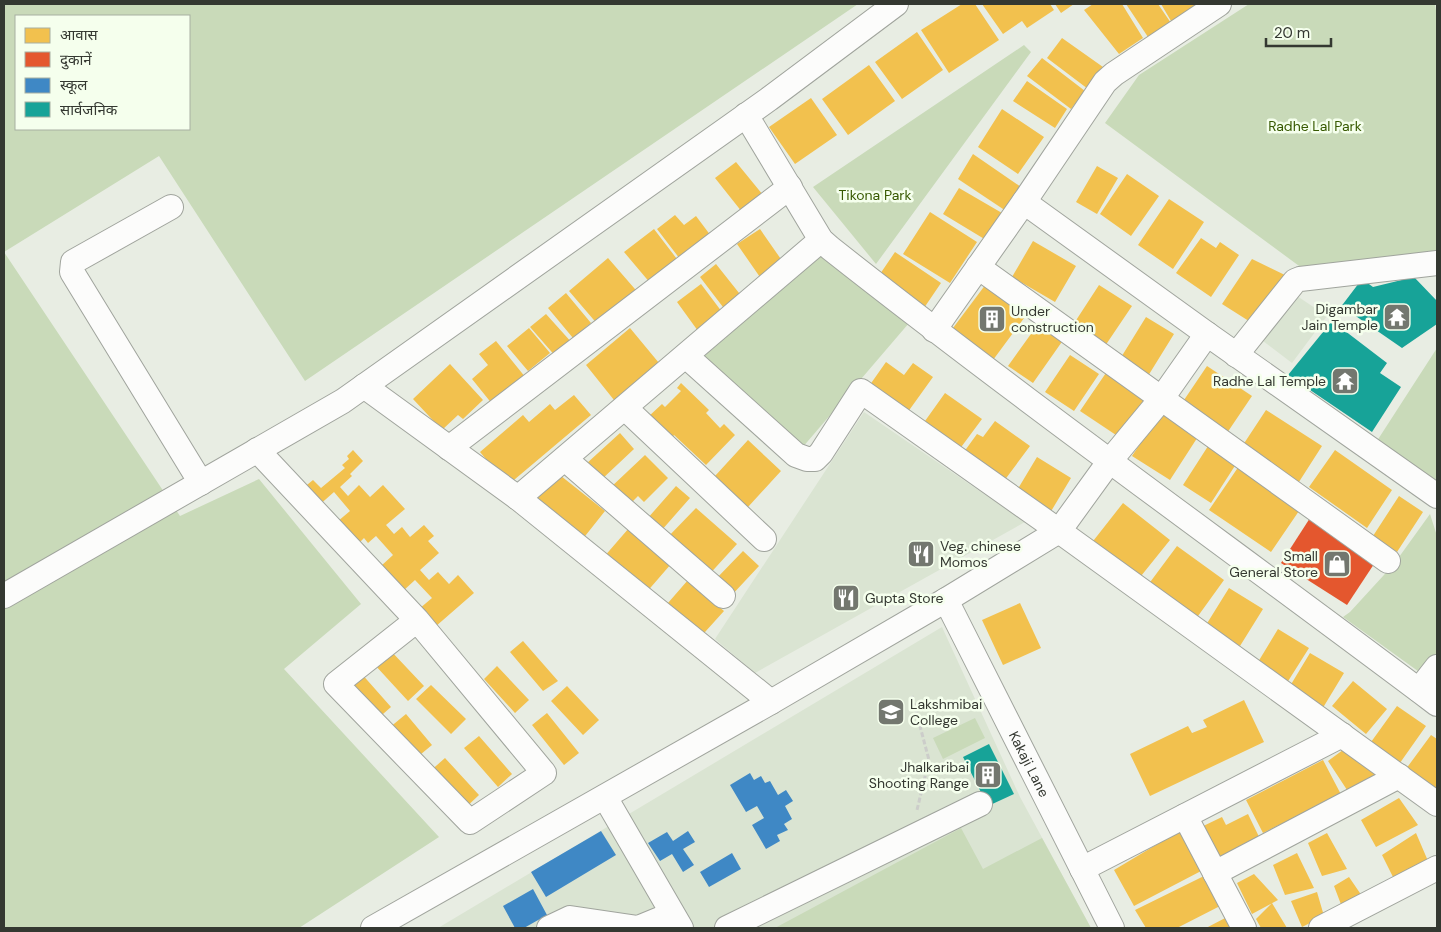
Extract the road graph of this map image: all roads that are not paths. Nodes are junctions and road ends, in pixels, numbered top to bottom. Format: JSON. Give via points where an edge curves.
{"nodes":[{"id":1,"x":896,"y":4,"type":"edge"},
{"id":2,"x":1213,"y":5,"type":"edge"},
{"id":3,"x":746,"y":115,"type":"junction"},
{"id":4,"x":790,"y":188,"type":"junction"},
{"id":5,"x":1024,"y":202,"type":"junction"},
{"id":6,"x":171,"y":207,"type":"dead end"},
{"id":7,"x":821,"y":240,"type":"junction"},
{"id":8,"x":1437,"y":263,"type":"edge"},
{"id":9,"x":978,"y":267,"type":"junction"},
{"id":10,"x":934,"y":330,"type":"junction"},
{"id":11,"x":1207,"y":334,"type":"junction"},
{"id":12,"x":1236,"y":355,"type":"junction"},
{"id":13,"x":686,"y":356,"type":"junction"},
{"id":14,"x":364,"y":386,"type":"junction"},
{"id":15,"x":1162,"y":398,"type":"junction"},
{"id":16,"x":625,"y":408,"type":"junction"},
{"id":17,"x":449,"y":448,"type":"junction"},
{"id":18,"x":258,"y":450,"type":"junction"},
{"id":19,"x":565,"y":459,"type":"junction"},
{"id":20,"x":1110,"y":462,"type":"junction"},
{"id":21,"x":200,"y":483,"type":"junction"},
{"id":22,"x":1437,"y":496,"type":"edge"},
{"id":23,"x":518,"y":498,"type":"junction"},
{"id":24,"x":1059,"y":531,"type":"junction"},
{"id":25,"x":764,"y":539,"type":"dead end"},
{"id":26,"x":1388,"y":560,"type":"dead end"},
{"id":27,"x":4,"y":596,"type":"edge"},
{"id":28,"x":723,"y":596,"type":"dead end"},
{"id":29,"x":946,"y":600,"type":"junction"},
{"id":30,"x":418,"y":620,"type":"junction"},
{"id":31,"x":1437,"y":667,"type":"edge"},
{"id":32,"x":1428,"y":697,"type":"edge"},
{"id":33,"x":771,"y":702,"type":"junction"},
{"id":34,"x":1342,"y":735,"type":"junction"},
{"id":35,"x":1399,"y":776,"type":"junction"},
{"id":36,"x":605,"y":797,"type":"junction"},
{"id":37,"x":980,"y":804,"type":"dead end"},
{"id":38,"x":1437,"y":804,"type":"edge"},
{"id":39,"x":1185,"y":816,"type":"junction"},
{"id":40,"x":1437,"y":868,"type":"edge"},
{"id":41,"x":1082,"y":869,"type":"junction"},
{"id":42,"x":1215,"y":873,"type":"junction"},
{"id":43,"x":676,"y":921,"type":"edge"},
{"id":44,"x":373,"y":928,"type":"edge"},
{"id":45,"x":549,"y":928,"type":"edge"},
{"id":46,"x":727,"y":928,"type":"edge"},
{"id":47,"x":1112,"y":928,"type":"edge"},
{"id":48,"x":1244,"y":928,"type":"edge"},
{"id":49,"x":1321,"y":928,"type":"edge"}],
"edges":[{"from":1,"to":3,"type":"street"},
{"from":2,"to":5,"type":"street","via":[[1106,82]]},
{"from":3,"to":4,"type":"street"},
{"from":3,"to":14,"type":"street"},
{"from":4,"to":7,"type":"street"},
{"from":4,"to":17,"type":"street"},
{"from":5,"to":9,"type":"street"},
{"from":5,"to":11,"type":"street"},
{"from":6,"to":21,"type":"street","via":[[73,262],[71,267]]},
{"from":7,"to":10,"type":"street"},
{"from":7,"to":13,"type":"street"},
{"from":8,"to":12,"type":"street","via":[[1300,279]]},
{"from":9,"to":10,"type":"street"},
{"from":9,"to":15,"type":"street"},
{"from":10,"to":20,"type":"street"},
{"from":11,"to":12,"type":"street"},
{"from":11,"to":15,"type":"street"},
{"from":12,"to":22,"type":"street"},
{"from":13,"to":16,"type":"street"},
{"from":13,"to":24,"type":"street","via":[[796,455],[815,459],[861,391]]},
{"from":14,"to":17,"type":"street"},
{"from":14,"to":18,"type":"street"},
{"from":15,"to":20,"type":"street"},
{"from":15,"to":26,"type":"street"},
{"from":16,"to":19,"type":"street"},
{"from":16,"to":25,"type":"street"},
{"from":17,"to":23,"type":"street"},
{"from":18,"to":21,"type":"street"},
{"from":18,"to":30,"type":"street"},
{"from":19,"to":23,"type":"street"},
{"from":19,"to":28,"type":"street"},
{"from":20,"to":24,"type":"street"},
{"from":20,"to":32,"type":"street"},
{"from":21,"to":27,"type":"street"},
{"from":23,"to":33,"type":"street"},
{"from":24,"to":29,"type":"street"},
{"from":24,"to":34,"type":"street"},
{"from":29,"to":33,"type":"street"},
{"from":29,"to":41,"type":"street","name":"Kakaji Lane"},
{"from":30,"to":30,"type":"street","via":[[336,686],[470,822],[544,773]]},
{"from":31,"to":32,"type":"street"},
{"from":33,"to":36,"type":"street"},
{"from":34,"to":35,"type":"street"},
{"from":34,"to":39,"type":"street"},
{"from":35,"to":38,"type":"street"},
{"from":35,"to":42,"type":"street"},
{"from":36,"to":43,"type":"street"},
{"from":36,"to":44,"type":"street"},
{"from":37,"to":46,"type":"street"},
{"from":39,"to":41,"type":"street"},
{"from":39,"to":42,"type":"street"},
{"from":40,"to":49,"type":"street"},
{"from":41,"to":47,"type":"street","name":"Kakaji Lane"},
{"from":42,"to":48,"type":"street"},
{"from":43,"to":45,"type":"street","via":[[638,928],[570,918]]}]}
